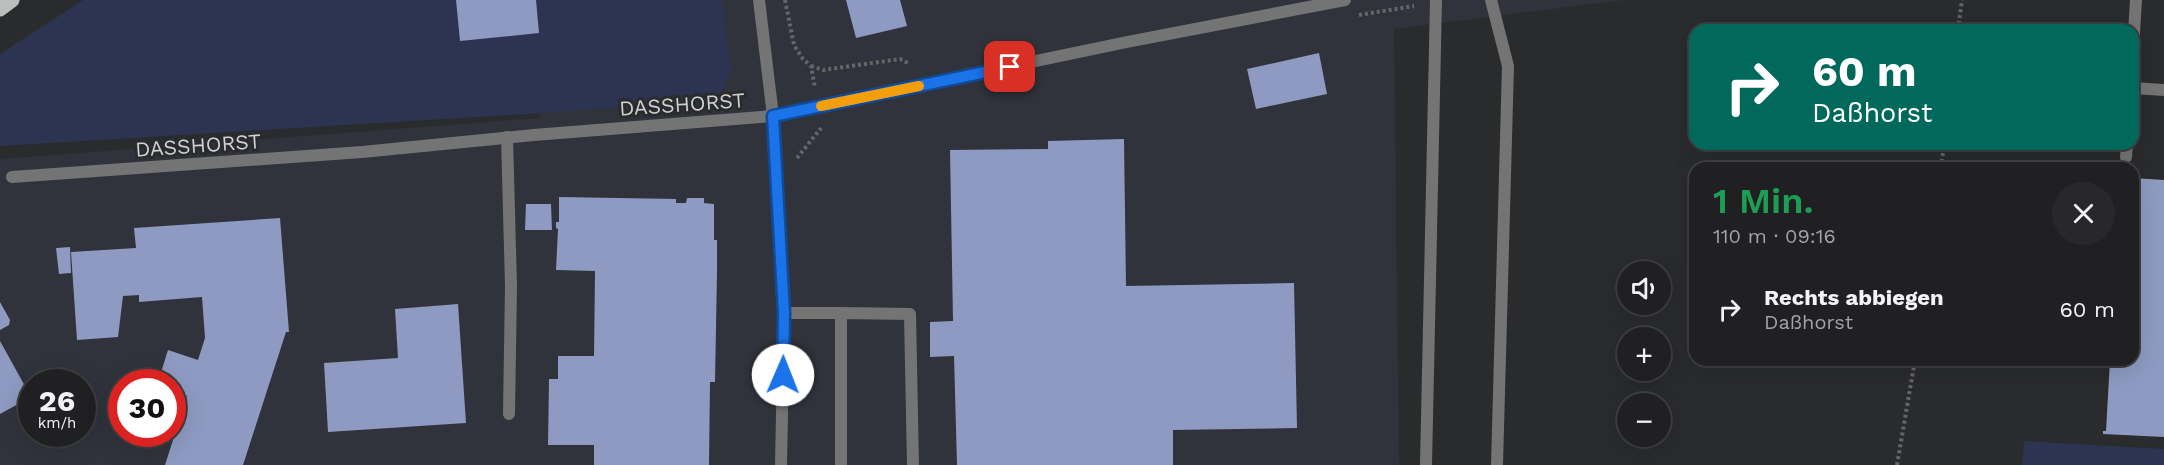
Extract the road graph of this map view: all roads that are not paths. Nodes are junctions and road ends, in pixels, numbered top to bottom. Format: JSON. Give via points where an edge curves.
{"nodes":[{"id":1,"x":12,"y":0,"type":"edge"},
{"id":2,"x":759,"y":0,"type":"edge"},
{"id":3,"x":1345,"y":0,"type":"edge"},
{"id":4,"x":1436,"y":0,"type":"edge"},
{"id":5,"x":1491,"y":0,"type":"edge"},
{"id":6,"x":2136,"y":0,"type":"edge"},
{"id":7,"x":1329,"y":2,"type":"edge"},
{"id":8,"x":0,"y":9,"type":"edge"},
{"id":9,"x":2135,"y":24,"type":"edge"},
{"id":10,"x":2139,"y":88,"type":"edge"},
{"id":11,"x":2164,"y":90,"type":"edge"},
{"id":12,"x":773,"y":116,"type":"junction"},
{"id":13,"x":507,"y":137,"type":"junction"},
{"id":14,"x":2127,"y":150,"type":"edge"},
{"id":15,"x":2126,"y":157,"type":"dead end"},
{"id":16,"x":12,"y":177,"type":"dead end"},
{"id":17,"x":784,"y":313,"type":"junction"},
{"id":18,"x":841,"y":313,"type":"junction"},
{"id":19,"x":509,"y":414,"type":"dead end"},
{"id":20,"x":781,"y":465,"type":"edge"},
{"id":21,"x":842,"y":465,"type":"edge"},
{"id":22,"x":913,"y":465,"type":"edge"},
{"id":23,"x":1426,"y":465,"type":"edge"},
{"id":24,"x":1497,"y":465,"type":"edge"}],
"edges":[{"from":1,"to":8,"type":"main road"},
{"from":2,"to":12,"type":"street"},
{"from":3,"to":7,"type":"street","name":"DASSHORST"},
{"from":4,"to":23,"type":"street"},
{"from":5,"to":24,"type":"street","via":[[1508,66]]},
{"from":6,"to":9,"type":"street"},
{"from":7,"to":12,"type":"street","name":"DASSHORST"},
{"from":10,"to":11,"type":"street"},
{"from":12,"to":13,"type":"street","name":"DASSHORST"},
{"from":12,"to":17,"type":"street"},
{"from":13,"to":16,"type":"street","name":"DASSHORST","via":[[362,152]]},
{"from":13,"to":19,"type":"street"},
{"from":14,"to":15,"type":"street"},
{"from":17,"to":18,"type":"street"},
{"from":17,"to":20,"type":"street"},
{"from":18,"to":21,"type":"street"},
{"from":18,"to":22,"type":"street","via":[[910,314]]}]}
